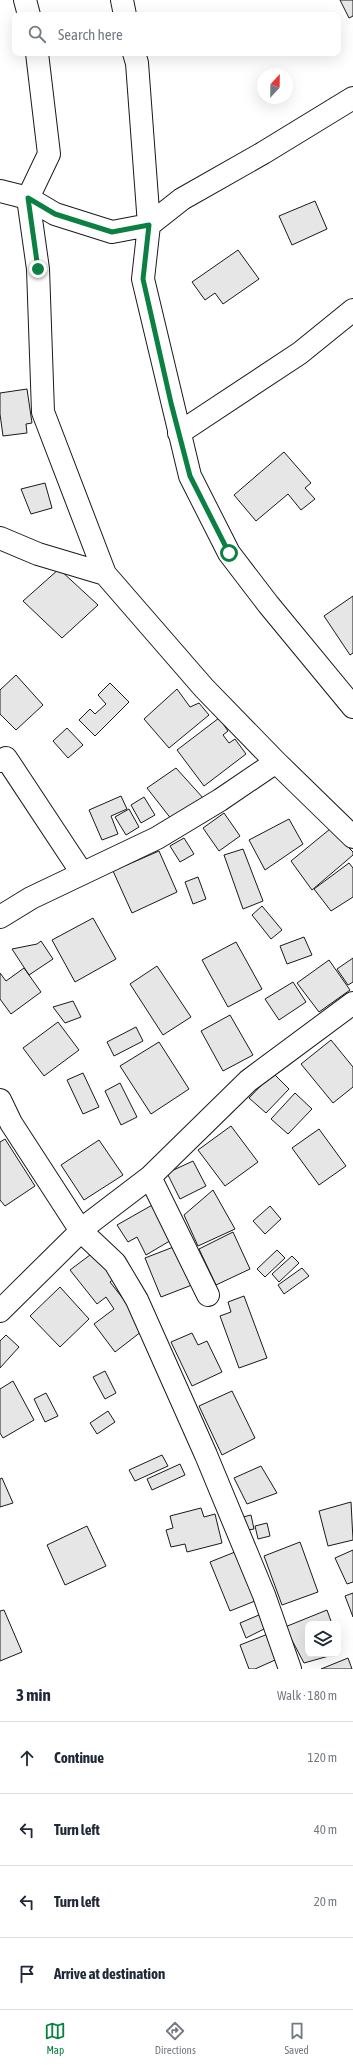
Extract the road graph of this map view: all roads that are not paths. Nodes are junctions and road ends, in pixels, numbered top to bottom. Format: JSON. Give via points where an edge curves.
{"nodes":[{"id":1,"x":25,"y":0,"type":"edge"},
{"id":2,"x":122,"y":0,"type":"edge"},
{"id":3,"x":29,"y":12,"type":"edge"},
{"id":4,"x":124,"y":12,"type":"edge"},
{"id":5,"x":37,"y":56,"type":"edge"},
{"id":6,"x":134,"y":56,"type":"edge"},
{"id":7,"x":353,"y":98,"type":"edge"},
{"id":8,"x":0,"y":191,"type":"edge"},
{"id":9,"x":28,"y":198,"type":"junction"},
{"id":10,"x":149,"y":225,"type":"junction"},
{"id":11,"x":353,"y":310,"type":"edge"},
{"id":12,"x":179,"y":433,"type":"junction"},
{"id":13,"x":0,"y":538,"type":"edge"},
{"id":14,"x":105,"y":574,"type":"junction"},
{"id":15,"x":353,"y":707,"type":"edge"},
{"id":16,"x":0,"y":761,"type":"edge"},
{"id":17,"x":276,"y":762,"type":"junction"},
{"id":18,"x":353,"y":837,"type":"edge"},
{"id":19,"x":82,"y":873,"type":"junction"},
{"id":20,"x":0,"y":917,"type":"edge"},
{"id":21,"x":353,"y":1003,"type":"edge"},
{"id":22,"x":0,"y":1100,"type":"edge"},
{"id":23,"x":6,"y":1127,"type":"edge"},
{"id":24,"x":150,"y":1177,"type":"junction"},
{"id":25,"x":80,"y":1231,"type":"junction"},
{"id":26,"x":208,"y":1295,"type":"dead end"},
{"id":27,"x":0,"y":1311,"type":"edge"},
{"id":28,"x":290,"y":1669,"type":"edge"}],
"edges":[{"from":1,"to":3,"type":"street"},
{"from":2,"to":4,"type":"street"},
{"from":5,"to":9,"type":"street","via":[[49,154]]},
{"from":6,"to":10,"type":"street"},
{"from":7,"to":10,"type":"street","via":[[182,199]]},
{"from":8,"to":9,"type":"street"},
{"from":9,"to":10,"type":"street","via":[[55,214],[112,232]]},
{"from":9,"to":14,"type":"street","via":[[38,269],[43,412]]},
{"from":10,"to":12,"type":"street","via":[[143,279]]},
{"from":11,"to":12,"type":"street","via":[[300,353]]},
{"from":12,"to":15,"type":"street","via":[[190,476],[229,553]]},
{"from":13,"to":14,"type":"street","via":[[38,554]]},
{"from":14,"to":17,"type":"street","via":[[204,688]]},
{"from":16,"to":19,"type":"street","via":[[6,758]]},
{"from":17,"to":18,"type":"street"},
{"from":17,"to":19,"type":"street","via":[[157,838]]},
{"from":19,"to":20,"type":"street","via":[[31,898]]},
{"from":21,"to":24,"type":"street","via":[[248,1081]]},
{"from":22,"to":23,"type":"street"},
{"from":23,"to":25,"type":"street"},
{"from":24,"to":25,"type":"street"},
{"from":24,"to":26,"type":"street"},
{"from":25,"to":27,"type":"street"},
{"from":25,"to":28,"type":"street","via":[[115,1263],[137,1300],[206,1455],[264,1595]]}]}
